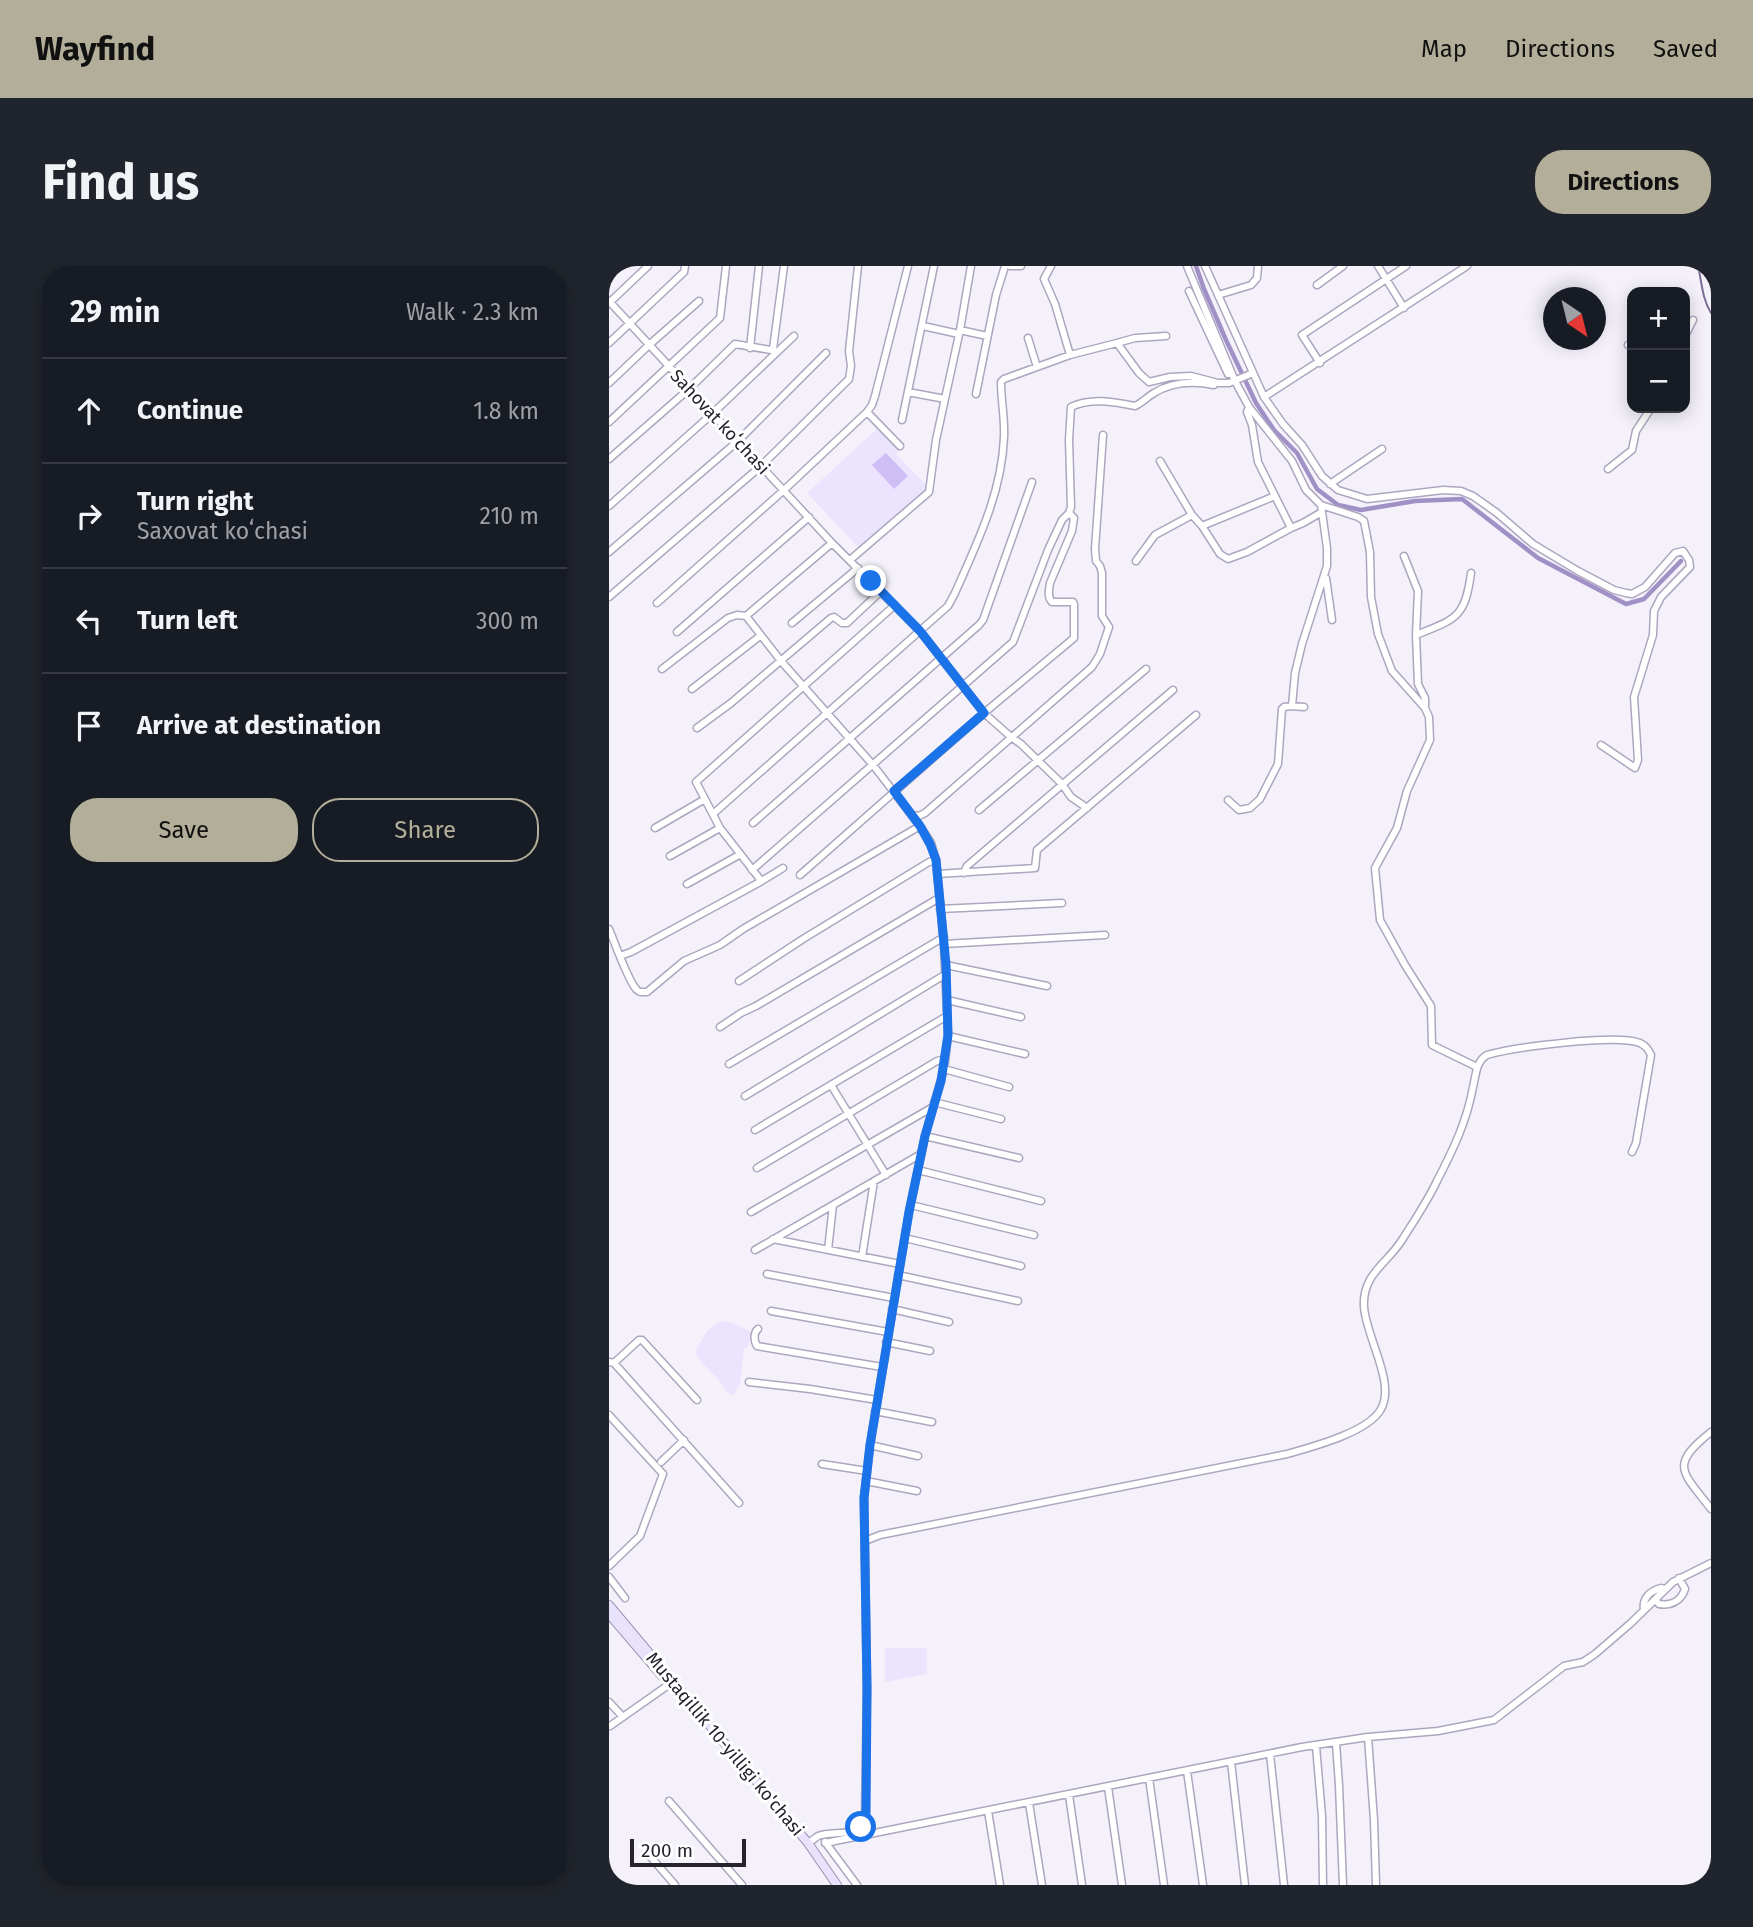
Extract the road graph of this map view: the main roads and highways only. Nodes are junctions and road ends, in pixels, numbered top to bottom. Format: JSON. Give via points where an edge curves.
{"nodes":[{"id":1,"x":609,"y":1605,"type":"edge"},
{"id":2,"x":609,"y":1614,"type":"edge"},
{"id":3,"x":671,"y":1683,"type":"junction"},
{"id":4,"x":832,"y":1885,"type":"edge"},
{"id":5,"x":837,"y":1885,"type":"edge"}],
"edges":[{"from":1,"to":3,"type":"main road","name":"Mustaqillik 10-yilligi ko'chasi"},
{"from":2,"to":3,"type":"main road","name":"Mustaqillik 10-yilligi ko'chasi"},
{"from":3,"to":4,"type":"main road","name":"Mustaqillik 10-yilligi ko'chasi","via":[[811,1853]]},
{"from":3,"to":5,"type":"main road","name":"Mustaqillik 10-yilligi ko'chasi","via":[[808,1843]]}]}
